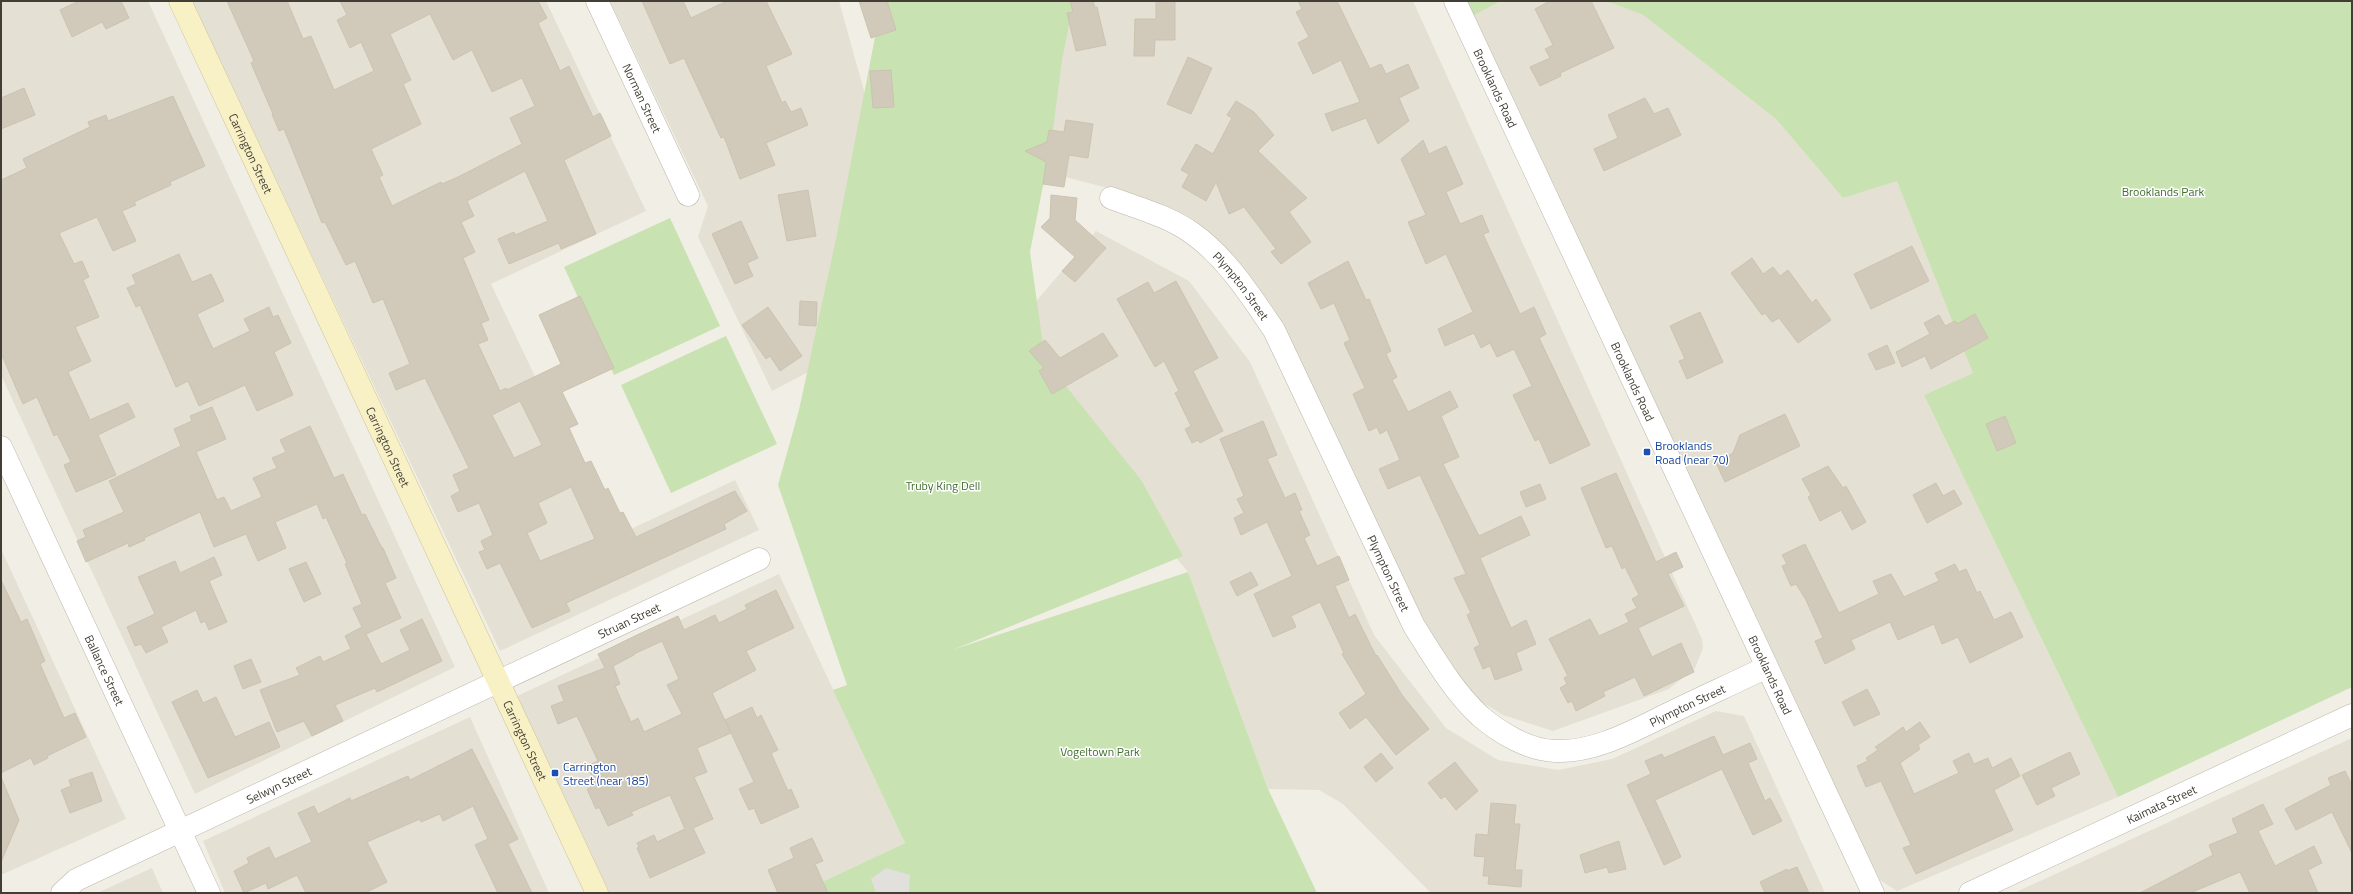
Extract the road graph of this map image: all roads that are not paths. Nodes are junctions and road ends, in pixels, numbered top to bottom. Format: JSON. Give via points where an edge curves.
{"nodes":[{"id":1,"x":180,"y":1,"type":"edge"},
{"id":2,"x":597,"y":1,"type":"edge"},
{"id":3,"x":1455,"y":1,"type":"edge"},
{"id":4,"x":688,"y":195,"type":"dead end"},
{"id":5,"x":1110,"y":198,"type":"dead end"},
{"id":6,"x":1,"y":447,"type":"edge"},
{"id":7,"x":759,"y":559,"type":"dead end"},
{"id":8,"x":1767,"y":667,"type":"junction"},
{"id":9,"x":498,"y":681,"type":"junction"},
{"id":10,"x":2352,"y":715,"type":"edge"},
{"id":11,"x":180,"y":832,"type":"junction"},
{"id":12,"x":62,"y":893,"type":"edge"},
{"id":13,"x":209,"y":893,"type":"edge"},
{"id":14,"x":597,"y":893,"type":"edge"},
{"id":15,"x":1873,"y":893,"type":"edge"},
{"id":16,"x":1970,"y":893,"type":"edge"}],
"edges":[{"from":1,"to":9,"type":"main road","name":"Carrington Street"},
{"from":2,"to":4,"type":"street","name":"Norman Street"},
{"from":3,"to":8,"type":"street","name":"Brooklands Road"},
{"from":5,"to":8,"type":"street","name":"Plympton Street","via":[[1156,214],[1192,233],[1226,262],[1274,330],[1414,626],[1442,671],[1479,715],[1502,733],[1535,747],[1554,751],[1579,750],[1607,742],[1637,729]]},
{"from":6,"to":11,"type":"street","name":"Ballance Street"},
{"from":7,"to":9,"type":"street","name":"Struan Street"},
{"from":8,"to":15,"type":"street","name":"Brooklands Road"},
{"from":9,"to":11,"type":"street","name":"Selwyn Street"},
{"from":9,"to":14,"type":"main road","name":"Carrington Street"},
{"from":10,"to":16,"type":"street","name":"Kaimata Street"},
{"from":11,"to":12,"type":"street","name":"Selwyn Street","via":[[76,880]]},
{"from":11,"to":13,"type":"street","name":"Ballance Street"}]}
